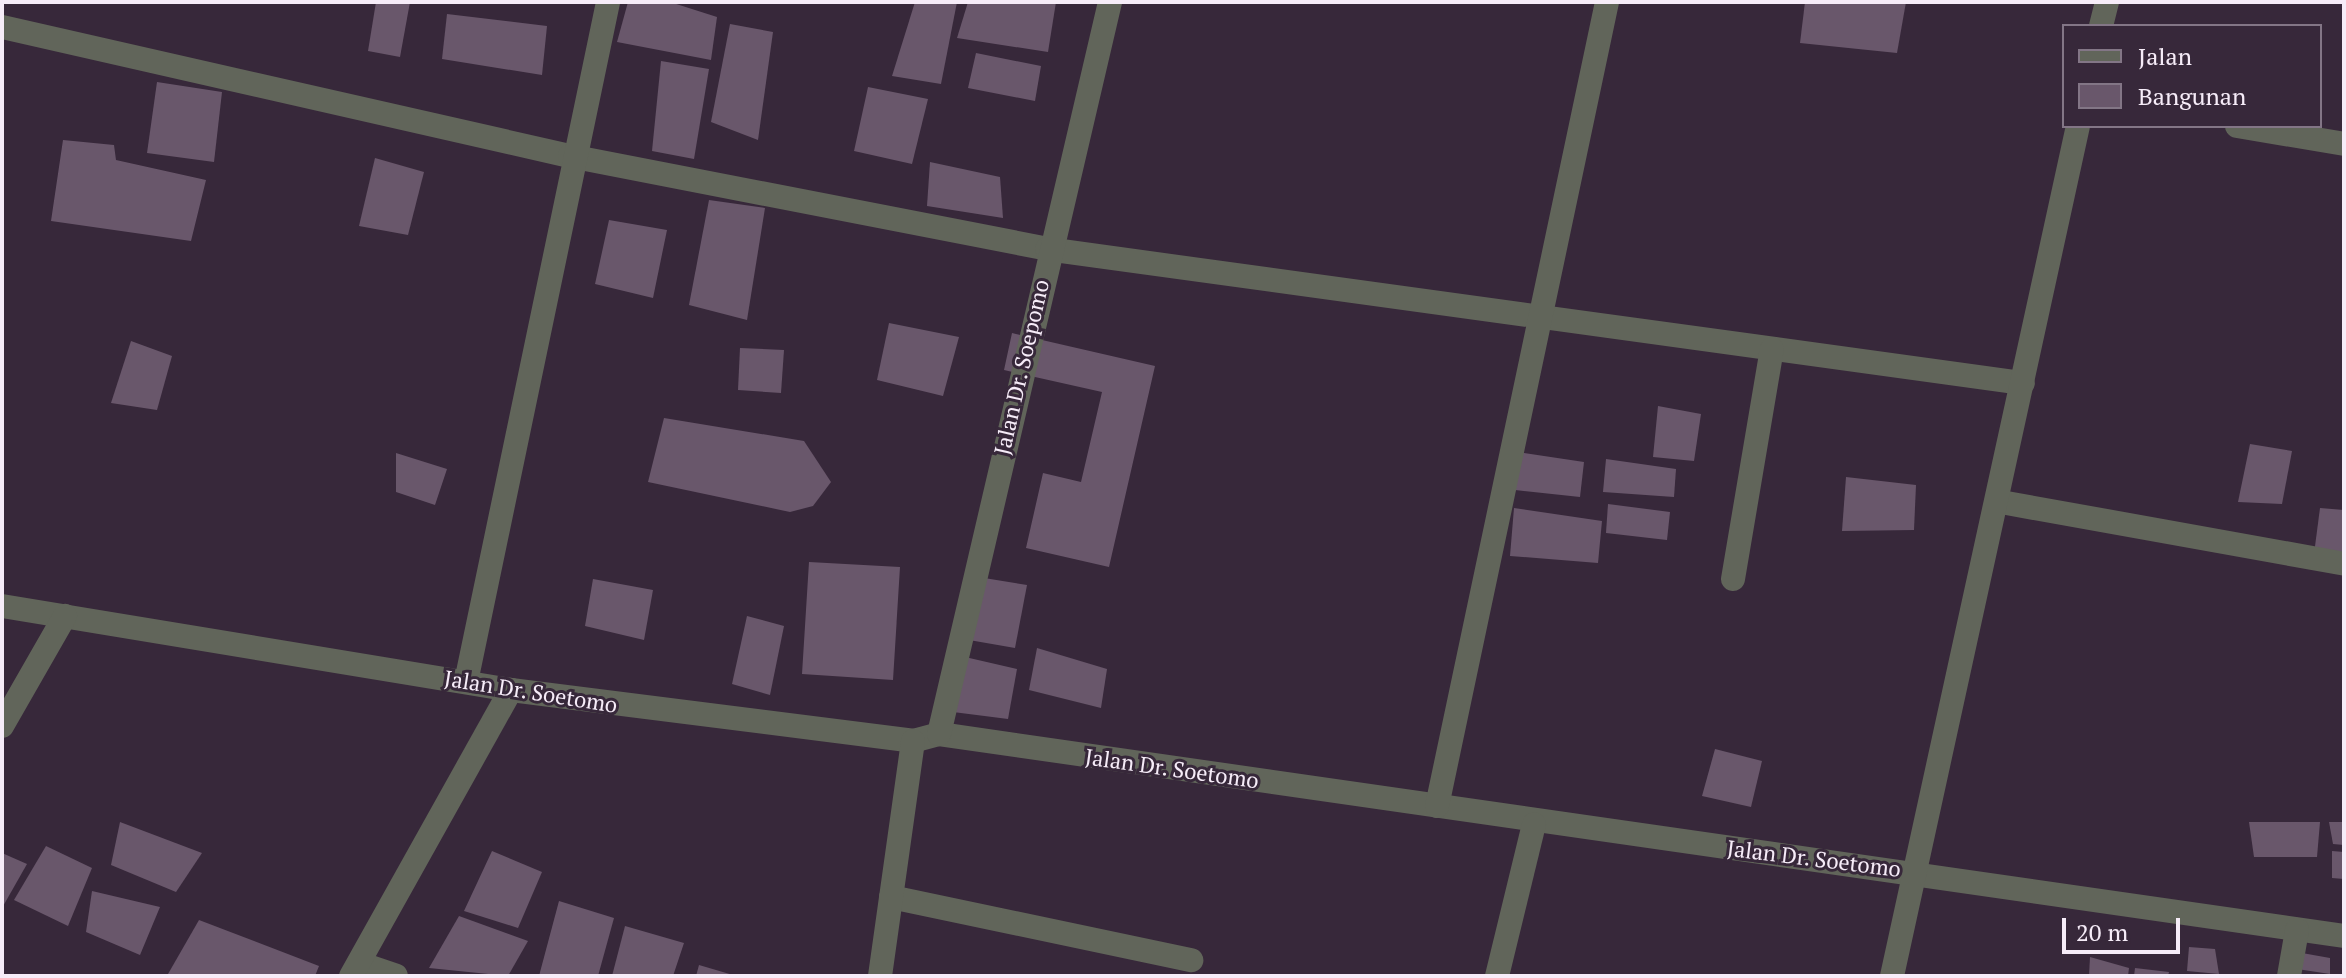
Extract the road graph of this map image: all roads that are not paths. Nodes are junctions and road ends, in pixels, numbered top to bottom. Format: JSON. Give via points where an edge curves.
{"nodes":[{"id":1,"x":608,"y":2,"type":"edge"},
{"id":2,"x":1110,"y":2,"type":"edge"},
{"id":3,"x":1607,"y":2,"type":"edge"},
{"id":4,"x":2107,"y":2,"type":"edge"},
{"id":5,"x":2102,"y":24,"type":"edge"},
{"id":6,"x":2,"y":27,"type":"edge"},
{"id":7,"x":2078,"y":128,"type":"edge"},
{"id":8,"x":2249,"y":128,"type":"edge"},
{"id":9,"x":2344,"y":144,"type":"edge"},
{"id":10,"x":570,"y":156,"type":"junction"},
{"id":11,"x":1047,"y":249,"type":"junction"},
{"id":12,"x":1542,"y":318,"type":"junction"},
{"id":13,"x":1772,"y":349,"type":"junction"},
{"id":14,"x":2023,"y":383,"type":"junction"},
{"id":15,"x":2001,"y":502,"type":"junction"},
{"id":16,"x":2344,"y":564,"type":"edge"},
{"id":17,"x":1733,"y":579,"type":"dead end"},
{"id":18,"x":2,"y":606,"type":"edge"},
{"id":19,"x":65,"y":616,"type":"junction"},
{"id":20,"x":466,"y":682,"type":"junction"},
{"id":21,"x":511,"y":690,"type":"junction"},
{"id":22,"x":2,"y":726,"type":"edge"},
{"id":23,"x":939,"y":734,"type":"junction"},
{"id":24,"x":913,"y":741,"type":"junction"},
{"id":25,"x":1437,"y":806,"type":"junction"},
{"id":26,"x":1534,"y":824,"type":"junction"},
{"id":27,"x":1916,"y":872,"type":"junction"},
{"id":28,"x":891,"y":897,"type":"junction"},
{"id":29,"x":2297,"y":930,"type":"junction"},
{"id":30,"x":2344,"y":936,"type":"edge"},
{"id":31,"x":1191,"y":960,"type":"dead end"},
{"id":32,"x":355,"y":970,"type":"edge"},
{"id":33,"x":396,"y":976,"type":"edge"},
{"id":34,"x":880,"y":976,"type":"edge"},
{"id":35,"x":1497,"y":976,"type":"edge"},
{"id":36,"x":1892,"y":976,"type":"edge"},
{"id":37,"x":2289,"y":976,"type":"edge"}],
"edges":[{"from":1,"to":10,"type":"street"},
{"from":2,"to":11,"type":"street","name":"Jalan Dr. Soepomo"},
{"from":3,"to":12,"type":"street"},
{"from":4,"to":5,"type":"street"},
{"from":6,"to":10,"type":"street"},
{"from":7,"to":14,"type":"street"},
{"from":8,"to":9,"type":"street"},
{"from":10,"to":11,"type":"street"},
{"from":10,"to":20,"type":"street"},
{"from":11,"to":12,"type":"street"},
{"from":11,"to":23,"type":"street","name":"Jalan Dr. Soepomo"},
{"from":12,"to":13,"type":"street"},
{"from":12,"to":25,"type":"street"},
{"from":13,"to":14,"type":"street"},
{"from":13,"to":17,"type":"street"},
{"from":14,"to":15,"type":"street"},
{"from":15,"to":16,"type":"street"},
{"from":15,"to":27,"type":"street"},
{"from":18,"to":19,"type":"street","name":"Jalan Dr. Soetomo"},
{"from":19,"to":20,"type":"street","name":"Jalan Dr. Soetomo"},
{"from":19,"to":22,"type":"street"},
{"from":20,"to":21,"type":"street","name":"Jalan Dr. Soetomo"},
{"from":21,"to":24,"type":"street","name":"Jalan Dr. Soetomo"},
{"from":21,"to":32,"type":"street"},
{"from":23,"to":24,"type":"street","name":"Jalan Dr. Soetomo"},
{"from":23,"to":25,"type":"street","name":"Jalan Dr. Soetomo"},
{"from":24,"to":28,"type":"street"},
{"from":25,"to":26,"type":"street","name":"Jalan Dr. Soetomo"},
{"from":26,"to":27,"type":"street","name":"Jalan Dr. Soetomo"},
{"from":26,"to":35,"type":"street"},
{"from":27,"to":29,"type":"street","name":"Jalan Dr. Soetomo"},
{"from":27,"to":36,"type":"street"},
{"from":28,"to":31,"type":"street"},
{"from":28,"to":34,"type":"street"},
{"from":29,"to":30,"type":"street","name":"Jalan Dr. Soetomo"},
{"from":29,"to":37,"type":"street"},
{"from":32,"to":33,"type":"street"}]}
